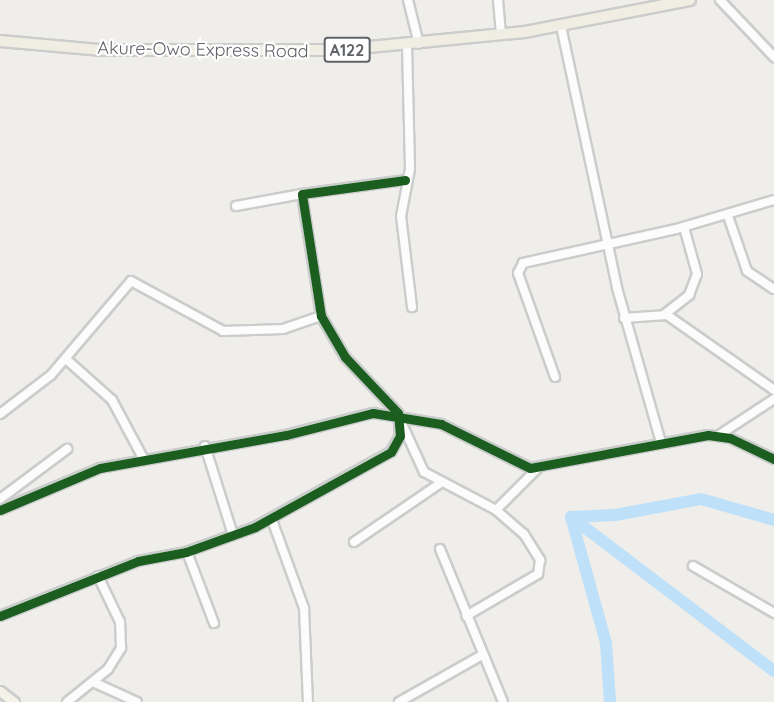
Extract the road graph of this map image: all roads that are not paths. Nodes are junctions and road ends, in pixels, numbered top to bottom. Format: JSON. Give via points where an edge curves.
{"nodes":[{"id":1,"x":408,"y":0,"type":"edge"},
{"id":2,"x":498,"y":0,"type":"edge"},
{"id":3,"x":690,"y":0,"type":"edge"},
{"id":4,"x":720,"y":0,"type":"edge"},
{"id":5,"x":561,"y":26,"type":"junction"},
{"id":6,"x":501,"y":35,"type":"junction"},
{"id":7,"x":0,"y":41,"type":"edge"},
{"id":8,"x":419,"y":44,"type":"junction"},
{"id":9,"x":406,"y":45,"type":"junction"},
{"id":10,"x":774,"y":57,"type":"edge"},
{"id":11,"x":405,"y":180,"type":"junction"},
{"id":12,"x":302,"y":194,"type":"junction"},
{"id":13,"x":774,"y":200,"type":"edge"},
{"id":14,"x":236,"y":206,"type":"dead end"},
{"id":15,"x":728,"y":216,"type":"junction"},
{"id":16,"x":684,"y":227,"type":"junction"},
{"id":17,"x":608,"y":246,"type":"junction"},
{"id":18,"x":774,"y":289,"type":"edge"},
{"id":19,"x":412,"y":307,"type":"dead end"},
{"id":20,"x":665,"y":314,"type":"junction"},
{"id":21,"x":321,"y":316,"type":"junction"},
{"id":22,"x":624,"y":318,"type":"junction"},
{"id":23,"x":66,"y":359,"type":"junction"},
{"id":24,"x":555,"y":377,"type":"dead end"},
{"id":25,"x":774,"y":390,"type":"edge"},
{"id":26,"x":774,"y":399,"type":"edge"},
{"id":27,"x":0,"y":414,"type":"edge"},
{"id":28,"x":399,"y":417,"type":"junction"},
{"id":29,"x":719,"y":435,"type":"junction"},
{"id":30,"x":661,"y":442,"type":"junction"},
{"id":31,"x":205,"y":446,"type":"junction"},
{"id":32,"x":67,"y":449,"type":"dead end"},
{"id":33,"x":774,"y":459,"type":"edge"},
{"id":34,"x":144,"y":460,"type":"junction"},
{"id":35,"x":538,"y":468,"type":"junction"},
{"id":36,"x":439,"y":484,"type":"junction"},
{"id":37,"x":0,"y":499,"type":"edge"},
{"id":38,"x":0,"y":510,"type":"edge"},
{"id":39,"x":496,"y":510,"type":"junction"},
{"id":40,"x":272,"y":520,"type":"junction"},
{"id":41,"x":233,"y":535,"type":"junction"},
{"id":42,"x":354,"y":542,"type":"dead end"},
{"id":43,"x":440,"y":549,"type":"dead end"},
{"id":44,"x":187,"y":552,"type":"junction"},
{"id":45,"x":693,"y":566,"type":"dead end"},
{"id":46,"x":98,"y":576,"type":"junction"},
{"id":47,"x":774,"y":614,"type":"edge"},
{"id":48,"x":466,"y":615,"type":"junction"},
{"id":49,"x":0,"y":616,"type":"edge"},
{"id":50,"x":214,"y":623,"type":"dead end"},
{"id":51,"x":482,"y":655,"type":"junction"},
{"id":52,"x":93,"y":682,"type":"junction"},
{"id":53,"x":0,"y":690,"type":"edge"},
{"id":54,"x":14,"y":702,"type":"edge"},
{"id":55,"x":67,"y":702,"type":"edge"},
{"id":56,"x":137,"y":702,"type":"edge"},
{"id":57,"x":308,"y":702,"type":"edge"},
{"id":58,"x":399,"y":702,"type":"edge"},
{"id":59,"x":503,"y":702,"type":"edge"}],
"edges":[{"from":1,"to":8,"type":"street"},
{"from":2,"to":6,"type":"street"},
{"from":3,"to":5,"type":"highway","name":"Akure-Owo Express Road","number":"A122"},
{"from":4,"to":10,"type":"street"},
{"from":5,"to":6,"type":"highway","name":"Akure-Owo Express Road","number":"A122"},
{"from":5,"to":17,"type":"street"},
{"from":6,"to":8,"type":"highway","name":"Akure-Owo Express Road","number":"A122"},
{"from":7,"to":9,"type":"highway","name":"Akure-Owo Express Road","number":"A122","via":[[212,53]]},
{"from":8,"to":9,"type":"highway","name":"Akure-Owo Express Road","number":"A122"},
{"from":9,"to":11,"type":"street","via":[[410,169]]},
{"from":11,"to":12,"type":"street"},
{"from":11,"to":19,"type":"street","via":[[401,216]]},
{"from":12,"to":14,"type":"street"},
{"from":12,"to":21,"type":"street"},
{"from":13,"to":15,"type":"street"},
{"from":15,"to":16,"type":"street"},
{"from":15,"to":18,"type":"street","via":[[747,271]]},
{"from":16,"to":17,"type":"street"},
{"from":16,"to":20,"type":"street","via":[[697,274],[689,295]]},
{"from":17,"to":22,"type":"street"},
{"from":17,"to":24,"type":"street","via":[[530,260],[519,267]]},
{"from":20,"to":22,"type":"street"},
{"from":20,"to":25,"type":"street"},
{"from":21,"to":23,"type":"street","via":[[283,329],[223,331],[131,282]]},
{"from":21,"to":28,"type":"street","via":[[345,357]]},
{"from":22,"to":30,"type":"street"},
{"from":23,"to":27,"type":"street"},
{"from":23,"to":34,"type":"street","via":[[112,400]]},
{"from":26,"to":29,"type":"street"},
{"from":28,"to":31,"type":"street","via":[[355,415],[286,435]]},
{"from":28,"to":35,"type":"street","via":[[441,424],[512,461]]},
{"from":28,"to":36,"type":"street","via":[[420,467]]},
{"from":28,"to":40,"type":"street","via":[[391,452]]},
{"from":29,"to":30,"type":"street"},
{"from":29,"to":33,"type":"street"},
{"from":30,"to":35,"type":"street"},
{"from":31,"to":34,"type":"street"},
{"from":31,"to":41,"type":"street"},
{"from":32,"to":37,"type":"street"},
{"from":34,"to":38,"type":"street","via":[[100,468]]},
{"from":35,"to":39,"type":"street"},
{"from":36,"to":39,"type":"street"},
{"from":36,"to":42,"type":"street"},
{"from":39,"to":48,"type":"street","via":[[524,534],[541,571]]},
{"from":40,"to":41,"type":"street"},
{"from":40,"to":57,"type":"street","via":[[304,608]]},
{"from":41,"to":44,"type":"street"},
{"from":43,"to":48,"type":"street"},
{"from":44,"to":46,"type":"street"},
{"from":44,"to":50,"type":"street"},
{"from":45,"to":47,"type":"street"},
{"from":46,"to":49,"type":"street"},
{"from":46,"to":52,"type":"street","via":[[122,637],[117,658]]},
{"from":48,"to":51,"type":"street"},
{"from":51,"to":58,"type":"street"},
{"from":51,"to":59,"type":"street"},
{"from":52,"to":55,"type":"street"},
{"from":52,"to":56,"type":"street"},
{"from":53,"to":54,"type":"main road"}]}
